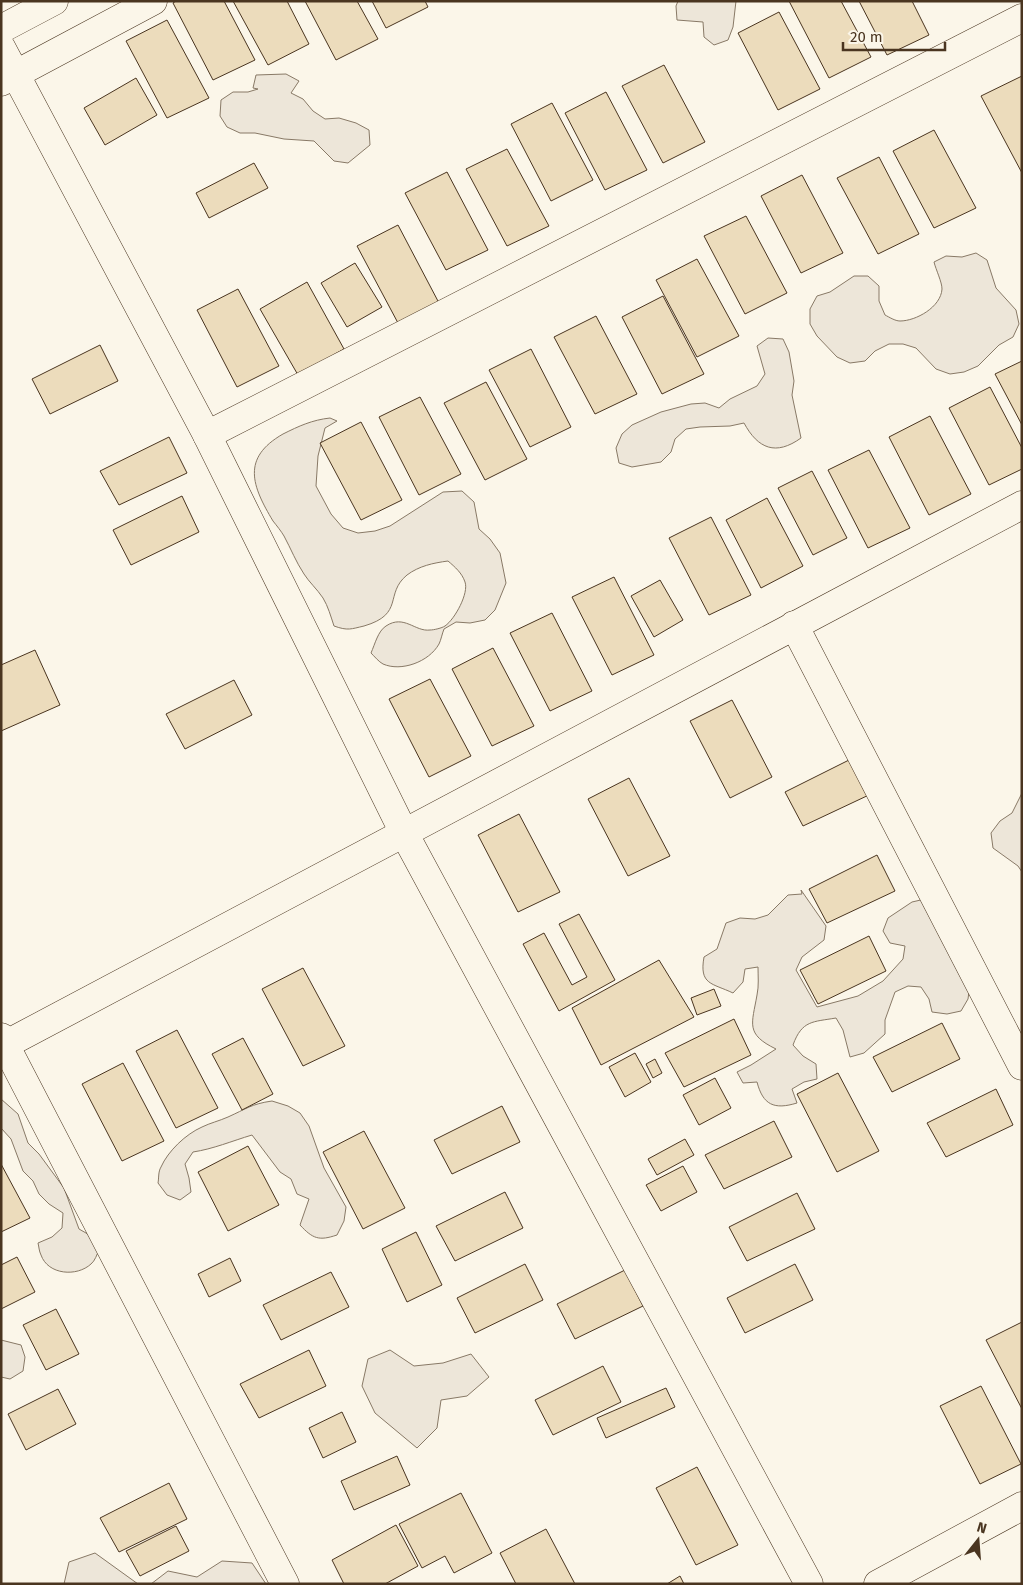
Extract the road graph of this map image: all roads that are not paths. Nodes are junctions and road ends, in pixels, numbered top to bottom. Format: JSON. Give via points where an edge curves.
{"nodes":[{"id":1,"x":54,"y":1,"type":"edge"},
{"id":2,"x":153,"y":1,"type":"edge"},
{"id":3,"x":1022,"y":18,"type":"edge"},
{"id":4,"x":1,"y":29,"type":"edge"},
{"id":5,"x":1,"y":47,"type":"edge"},
{"id":6,"x":8,"y":78,"type":"edge"},
{"id":7,"x":207,"y":434,"type":"junction"},
{"id":8,"x":1022,"y":505,"type":"edge"},
{"id":9,"x":794,"y":625,"type":"junction"},
{"id":10,"x":404,"y":833,"type":"junction"},
{"id":11,"x":3,"y":1043,"type":"edge"},
{"id":12,"x":1020,"y":1060,"type":"edge"},
{"id":13,"x":1022,"y":1506,"type":"edge"},
{"id":14,"x":285,"y":1584,"type":"edge"},
{"id":15,"x":809,"y":1584,"type":"edge"},
{"id":16,"x":878,"y":1584,"type":"edge"}],
"edges":[{"from":1,"to":4,"type":"street"},
{"from":2,"to":6,"type":"street"},
{"from":3,"to":7,"type":"street"},
{"from":5,"to":6,"type":"street"},
{"from":6,"to":7,"type":"street"},
{"from":7,"to":10,"type":"street"},
{"from":8,"to":9,"type":"street"},
{"from":9,"to":10,"type":"street"},
{"from":9,"to":12,"type":"street"},
{"from":10,"to":11,"type":"street"},
{"from":10,"to":15,"type":"street"},
{"from":11,"to":14,"type":"street"},
{"from":13,"to":16,"type":"street"}]}
